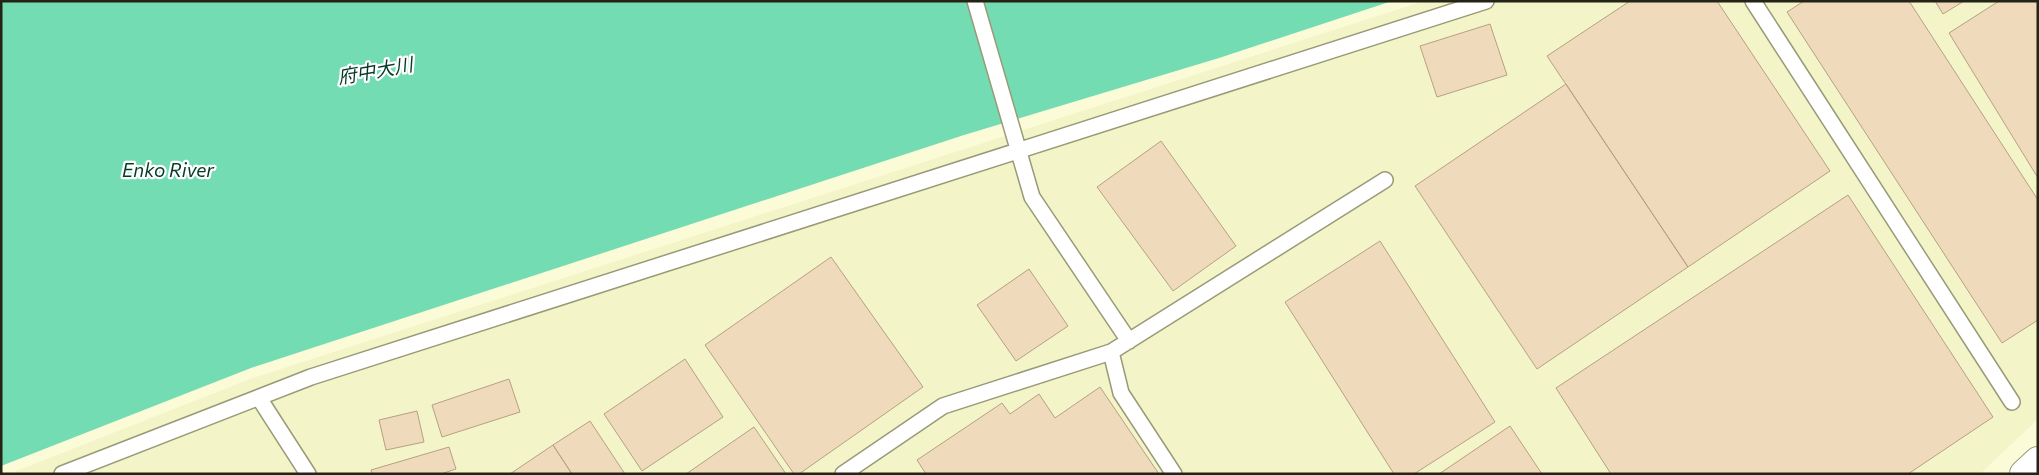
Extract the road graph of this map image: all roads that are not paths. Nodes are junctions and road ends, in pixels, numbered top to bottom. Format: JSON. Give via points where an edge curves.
{"nodes":[{"id":1,"x":974,"y":1,"type":"edge"},
{"id":2,"x":1486,"y":1,"type":"edge"},
{"id":3,"x":1754,"y":1,"type":"edge"},
{"id":4,"x":1018,"y":152,"type":"junction"},
{"id":5,"x":1385,"y":180,"type":"dead end"},
{"id":6,"x":1129,"y":341,"type":"junction"},
{"id":7,"x":1111,"y":352,"type":"junction"},
{"id":8,"x":259,"y":398,"type":"junction"},
{"id":9,"x":2012,"y":402,"type":"dead end"},
{"id":10,"x":2038,"y":461,"type":"edge"},
{"id":11,"x":62,"y":474,"type":"edge"},
{"id":12,"x":308,"y":474,"type":"edge"},
{"id":13,"x":843,"y":474,"type":"edge"},
{"id":14,"x":1174,"y":474,"type":"edge"},
{"id":15,"x":2024,"y":474,"type":"edge"}],
"edges":[{"from":1,"to":4,"type":"lane"},
{"from":2,"to":4,"type":"lane"},
{"from":3,"to":9,"type":"lane"},
{"from":4,"to":6,"type":"lane","via":[[1032,197]]},
{"from":4,"to":8,"type":"lane","via":[[310,377]]},
{"from":5,"to":6,"type":"lane"},
{"from":6,"to":7,"type":"lane"},
{"from":7,"to":13,"type":"lane","via":[[943,406]]},
{"from":7,"to":14,"type":"lane","via":[[1121,393]]},
{"from":8,"to":11,"type":"lane"},
{"from":8,"to":12,"type":"lane"},
{"from":10,"to":15,"type":"main road"}]}
